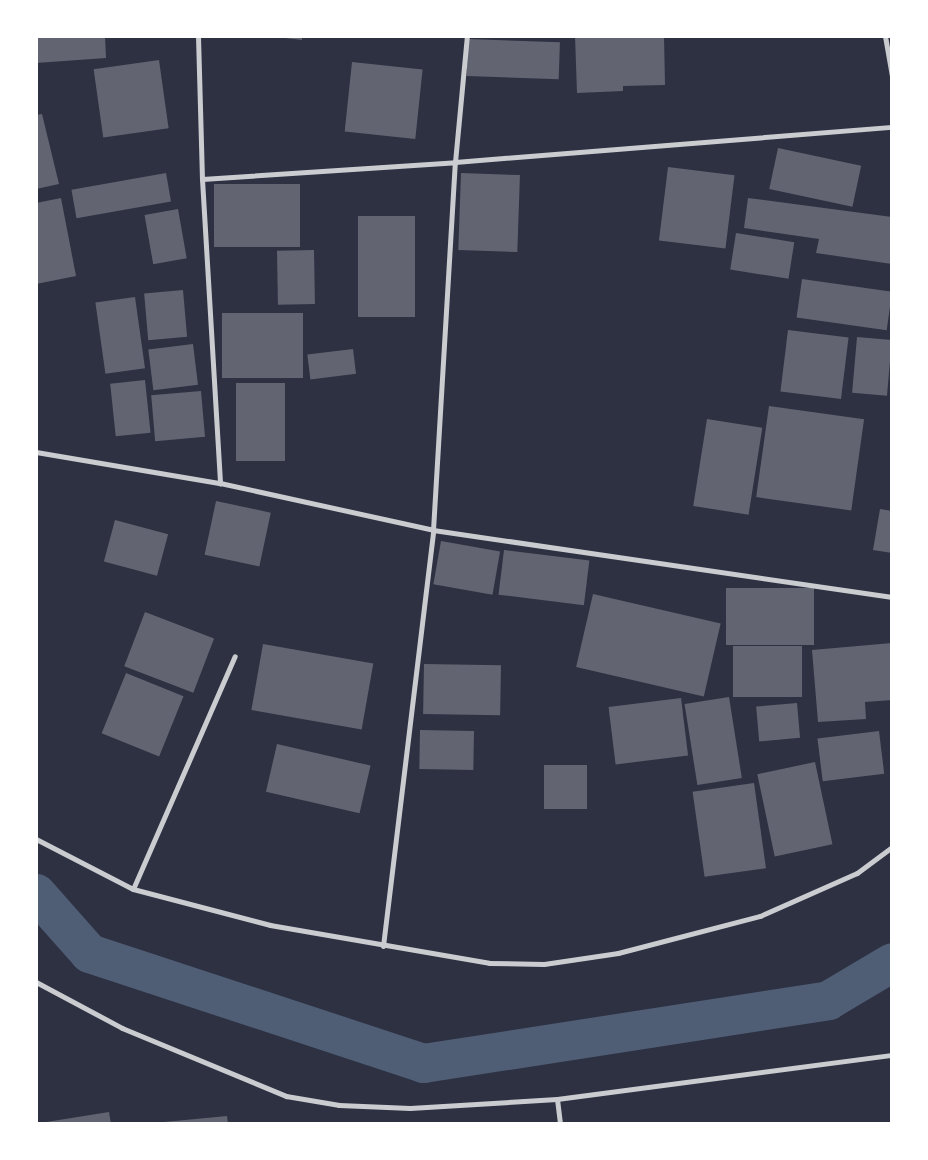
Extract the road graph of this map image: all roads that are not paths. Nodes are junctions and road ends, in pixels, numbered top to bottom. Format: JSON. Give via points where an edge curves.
{"nodes":[{"id":1,"x":198,"y":36,"type":"edge"},
{"id":2,"x":467,"y":36,"type":"edge"},
{"id":3,"x":885,"y":36,"type":"edge"},
{"id":4,"x":892,"y":76,"type":"edge"},
{"id":5,"x":892,"y":127,"type":"edge"},
{"id":6,"x":455,"y":162,"type":"junction"},
{"id":7,"x":202,"y":179,"type":"junction"},
{"id":8,"x":36,"y":452,"type":"edge"},
{"id":9,"x":220,"y":483,"type":"junction"},
{"id":10,"x":434,"y":530,"type":"junction"},
{"id":11,"x":892,"y":597,"type":"edge"},
{"id":12,"x":235,"y":656,"type":"dead end"},
{"id":13,"x":36,"y":839,"type":"edge"},
{"id":14,"x":892,"y":847,"type":"edge"},
{"id":15,"x":133,"y":889,"type":"junction"},
{"id":16,"x":383,"y":946,"type":"junction"},
{"id":17,"x":36,"y":982,"type":"edge"},
{"id":18,"x":892,"y":1055,"type":"edge"},
{"id":19,"x":557,"y":1099,"type":"junction"},
{"id":20,"x":560,"y":1124,"type":"edge"}],
"edges":[{"from":1,"to":7,"type":"street"},
{"from":2,"to":6,"type":"street"},
{"from":3,"to":4,"type":"street"},
{"from":5,"to":6,"type":"street"},
{"from":6,"to":7,"type":"street"},
{"from":6,"to":10,"type":"street"},
{"from":7,"to":9,"type":"street"},
{"from":8,"to":9,"type":"street"},
{"from":9,"to":10,"type":"street"},
{"from":10,"to":11,"type":"street"},
{"from":10,"to":16,"type":"street"},
{"from":12,"to":15,"type":"street"},
{"from":13,"to":15,"type":"street"},
{"from":14,"to":16,"type":"street","via":[[858,874],[760,916],[618,953],[544,964],[489,963]]},
{"from":15,"to":16,"type":"street","via":[[270,925]]},
{"from":17,"to":19,"type":"street","via":[[122,1028],[286,1096],[313,1102],[410,1108]]},
{"from":18,"to":19,"type":"street"},
{"from":19,"to":20,"type":"street"}]}
